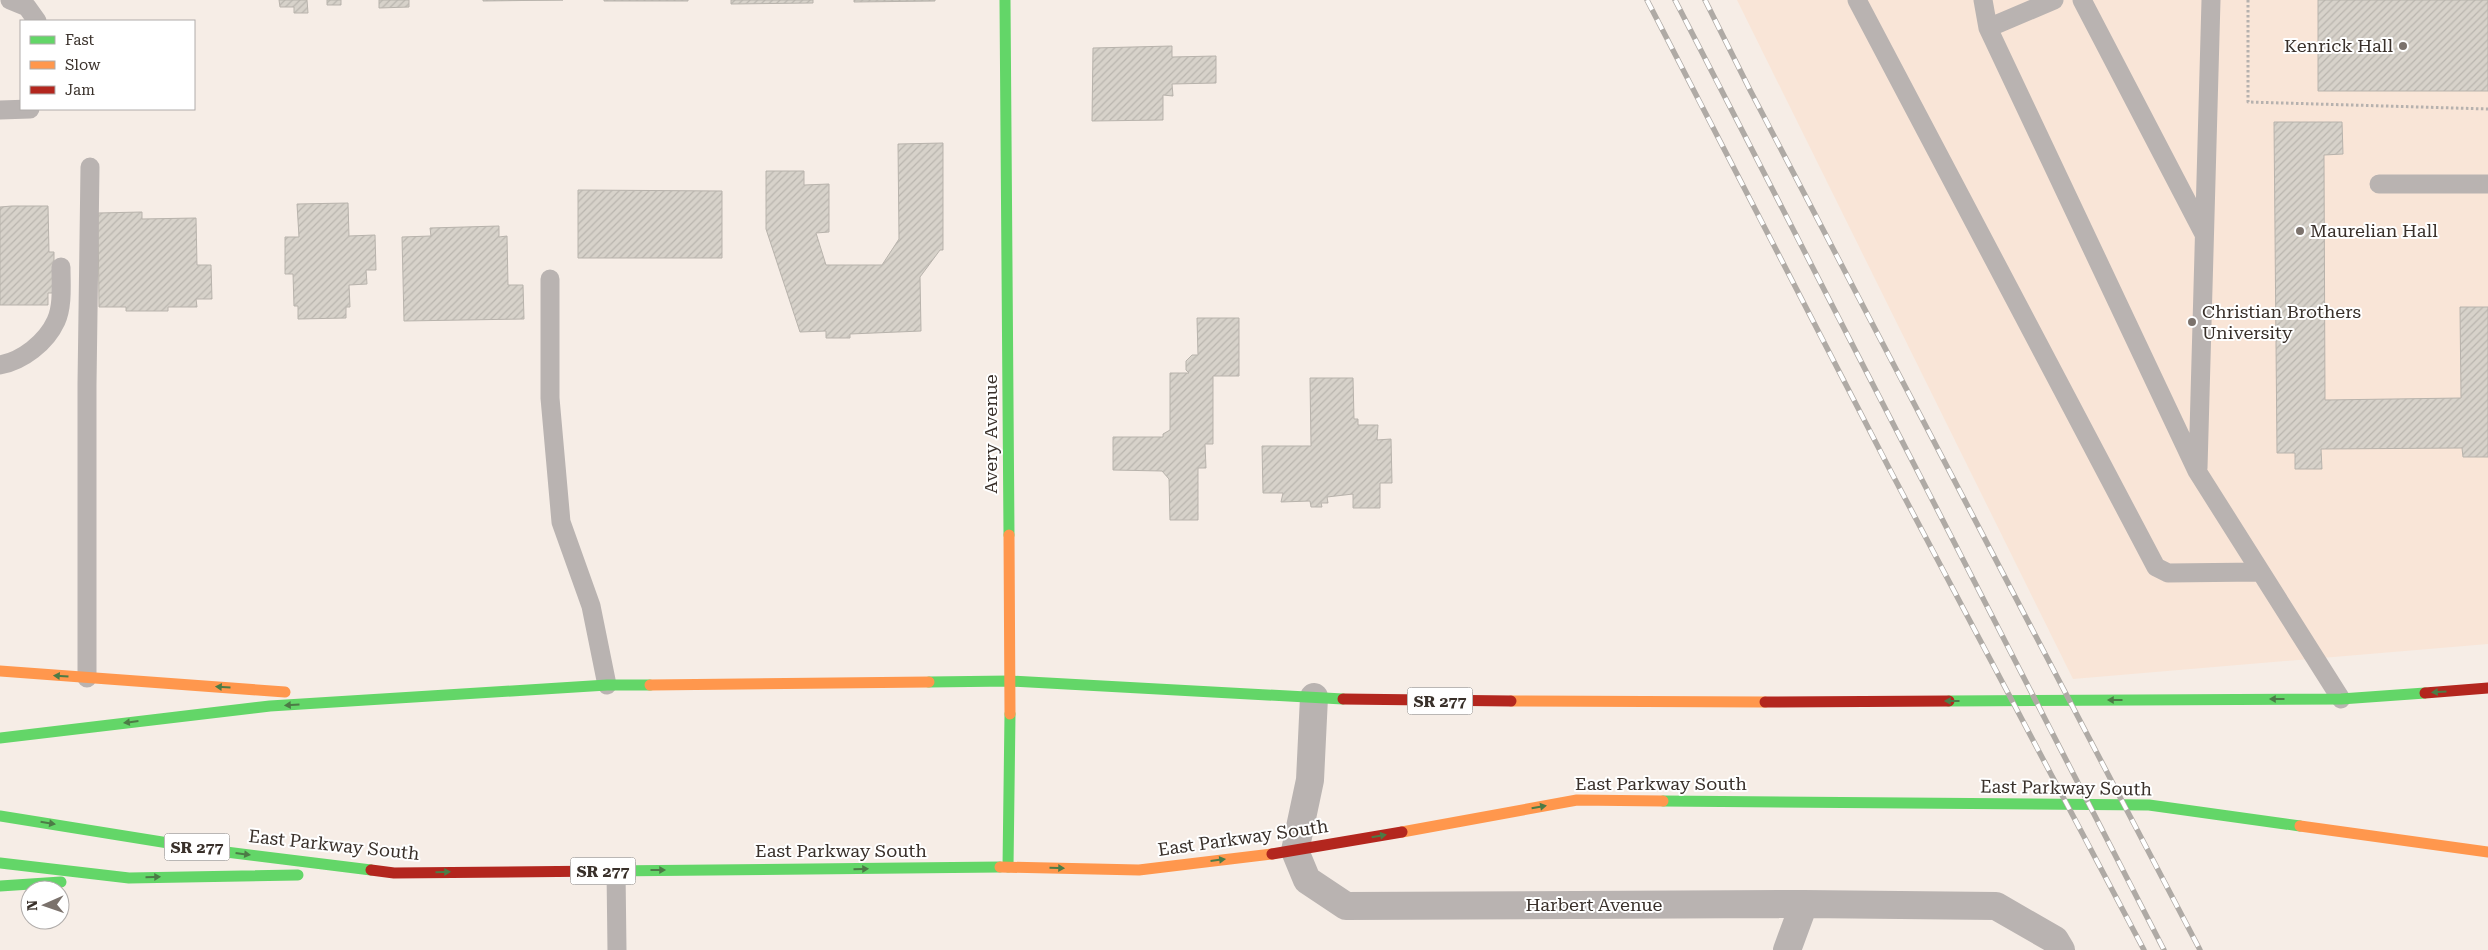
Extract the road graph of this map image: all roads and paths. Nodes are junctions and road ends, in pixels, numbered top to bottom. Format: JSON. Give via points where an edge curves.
{"nodes":[{"id":1,"x":10,"y":0,"type":"edge"},
{"id":2,"x":1005,"y":0,"type":"edge"},
{"id":3,"x":1857,"y":0,"type":"edge"},
{"id":4,"x":1983,"y":0,"type":"edge"},
{"id":5,"x":2054,"y":0,"type":"edge"},
{"id":6,"x":2082,"y":0,"type":"edge"},
{"id":7,"x":2211,"y":0,"type":"edge"},
{"id":8,"x":2248,"y":0,"type":"edge"},
{"id":9,"x":36,"y":20,"type":"edge"},
{"id":10,"x":1988,"y":28,"type":"junction"},
{"id":11,"x":20,"y":109,"type":"edge"},
{"id":12,"x":2488,"y":109,"type":"edge"},
{"id":13,"x":0,"y":110,"type":"edge"},
{"id":14,"x":90,"y":167,"type":"dead end"},
{"id":15,"x":2379,"y":184,"type":"dead end"},
{"id":16,"x":2488,"y":184,"type":"edge"},
{"id":17,"x":2204,"y":235,"type":"junction"},
{"id":18,"x":61,"y":268,"type":"dead end"},
{"id":19,"x":550,"y":279,"type":"dead end"},
{"id":20,"x":0,"y":365,"type":"edge"},
{"id":21,"x":2198,"y":471,"type":"junction"},
{"id":22,"x":2260,"y":572,"type":"junction"},
{"id":23,"x":0,"y":671,"type":"edge"},
{"id":24,"x":87,"y":678,"type":"junction"},
{"id":25,"x":1010,"y":681,"type":"junction"},
{"id":26,"x":607,"y":685,"type":"junction"},
{"id":27,"x":2488,"y":688,"type":"edge"},
{"id":28,"x":1314,"y":697,"type":"junction"},
{"id":29,"x":394,"y":699,"type":"junction"},
{"id":30,"x":2341,"y":699,"type":"junction"},
{"id":31,"x":0,"y":738,"type":"edge"},
{"id":32,"x":0,"y":816,"type":"edge"},
{"id":33,"x":1295,"y":851,"type":"junction"},
{"id":34,"x":2488,"y":852,"type":"edge"},
{"id":35,"x":0,"y":863,"type":"edge"},
{"id":36,"x":1008,"y":867,"type":"junction"},
{"id":37,"x":616,"y":870,"type":"junction"},
{"id":38,"x":394,"y":873,"type":"junction"},
{"id":39,"x":129,"y":878,"type":"junction"},
{"id":40,"x":0,"y":886,"type":"edge"},
{"id":41,"x":1804,"y":904,"type":"junction"},
{"id":42,"x":617,"y":950,"type":"edge"},
{"id":43,"x":1786,"y":950,"type":"edge"},
{"id":44,"x":2061,"y":950,"type":"edge"}],
"edges":[{"from":1,"to":9,"type":"lane","via":[[27,8]]},
{"from":2,"to":25,"type":"main road","name":"Avery Avenue"},
{"from":3,"to":22,"type":"lane","via":[[2156,566],[2168,573]]},
{"from":4,"to":10,"type":"lane"},
{"from":5,"to":10,"type":"lane"},
{"from":6,"to":17,"type":"lane"},
{"from":7,"to":17,"type":"lane"},
{"from":8,"to":12,"type":"path","via":[[2248,102]]},
{"from":10,"to":21,"type":"lane"},
{"from":11,"to":13,"type":"lane"},
{"from":14,"to":24,"type":"lane"},
{"from":15,"to":16,"type":"lane"},
{"from":17,"to":21,"type":"lane"},
{"from":18,"to":20,"type":"lane","via":[[56,322],[38,344],[15,362]]},
{"from":19,"to":26,"type":"lane","via":[[550,398],[561,522],[591,606]]},
{"from":21,"to":22,"type":"lane"},
{"from":22,"to":30,"type":"lane"},
{"from":24,"to":23,"type":"main road","one_way":true},
{"from":29,"to":24,"type":"main road","one_way":true},
{"from":25,"to":26,"type":"main road","number":"SR 277"},
{"from":25,"to":28,"type":"main road","number":"SR 277"},
{"from":25,"to":36,"type":"main road","name":"Avery Avenue"},
{"from":26,"to":29,"type":"main road","number":"SR 277"},
{"from":27,"to":30,"type":"main road","number":"SR 277","one_way":true},
{"from":30,"to":28,"type":"main road","number":"SR 277","one_way":true,"via":[[1761,702],[1353,700]]},
{"from":28,"to":33,"type":"street","via":[[1310,780]]},
{"from":29,"to":31,"type":"main road","one_way":true,"via":[[270,706]]},
{"from":32,"to":38,"type":"main road","name":"East Parkway South","number":"SR 277","one_way":true},
{"from":33,"to":34,"type":"main road","name":"East Parkway South","number":"SR 277","one_way":true,"via":[[1587,800],[2149,805]]},
{"from":36,"to":33,"type":"main road","name":"East Parkway South","number":"SR 277","one_way":true,"via":[[1139,870]]},
{"from":33,"to":41,"type":"street","name":"Harbert Avenue","via":[[1307,880],[1346,906]]},
{"from":35,"to":39,"type":"main road"},
{"from":37,"to":36,"type":"main road","name":"East Parkway South","number":"SR 277","one_way":true},
{"from":38,"to":37,"type":"main road","name":"East Parkway South","number":"SR 277","one_way":true},
{"from":37,"to":42,"type":"lane"},
{"from":39,"to":38,"type":"main road","one_way":true},
{"from":39,"to":40,"type":"main road"},
{"from":41,"to":43,"type":"street"},
{"from":41,"to":44,"type":"street","name":"Harbert Avenue","via":[[1996,906],[2055,940]]}]}
